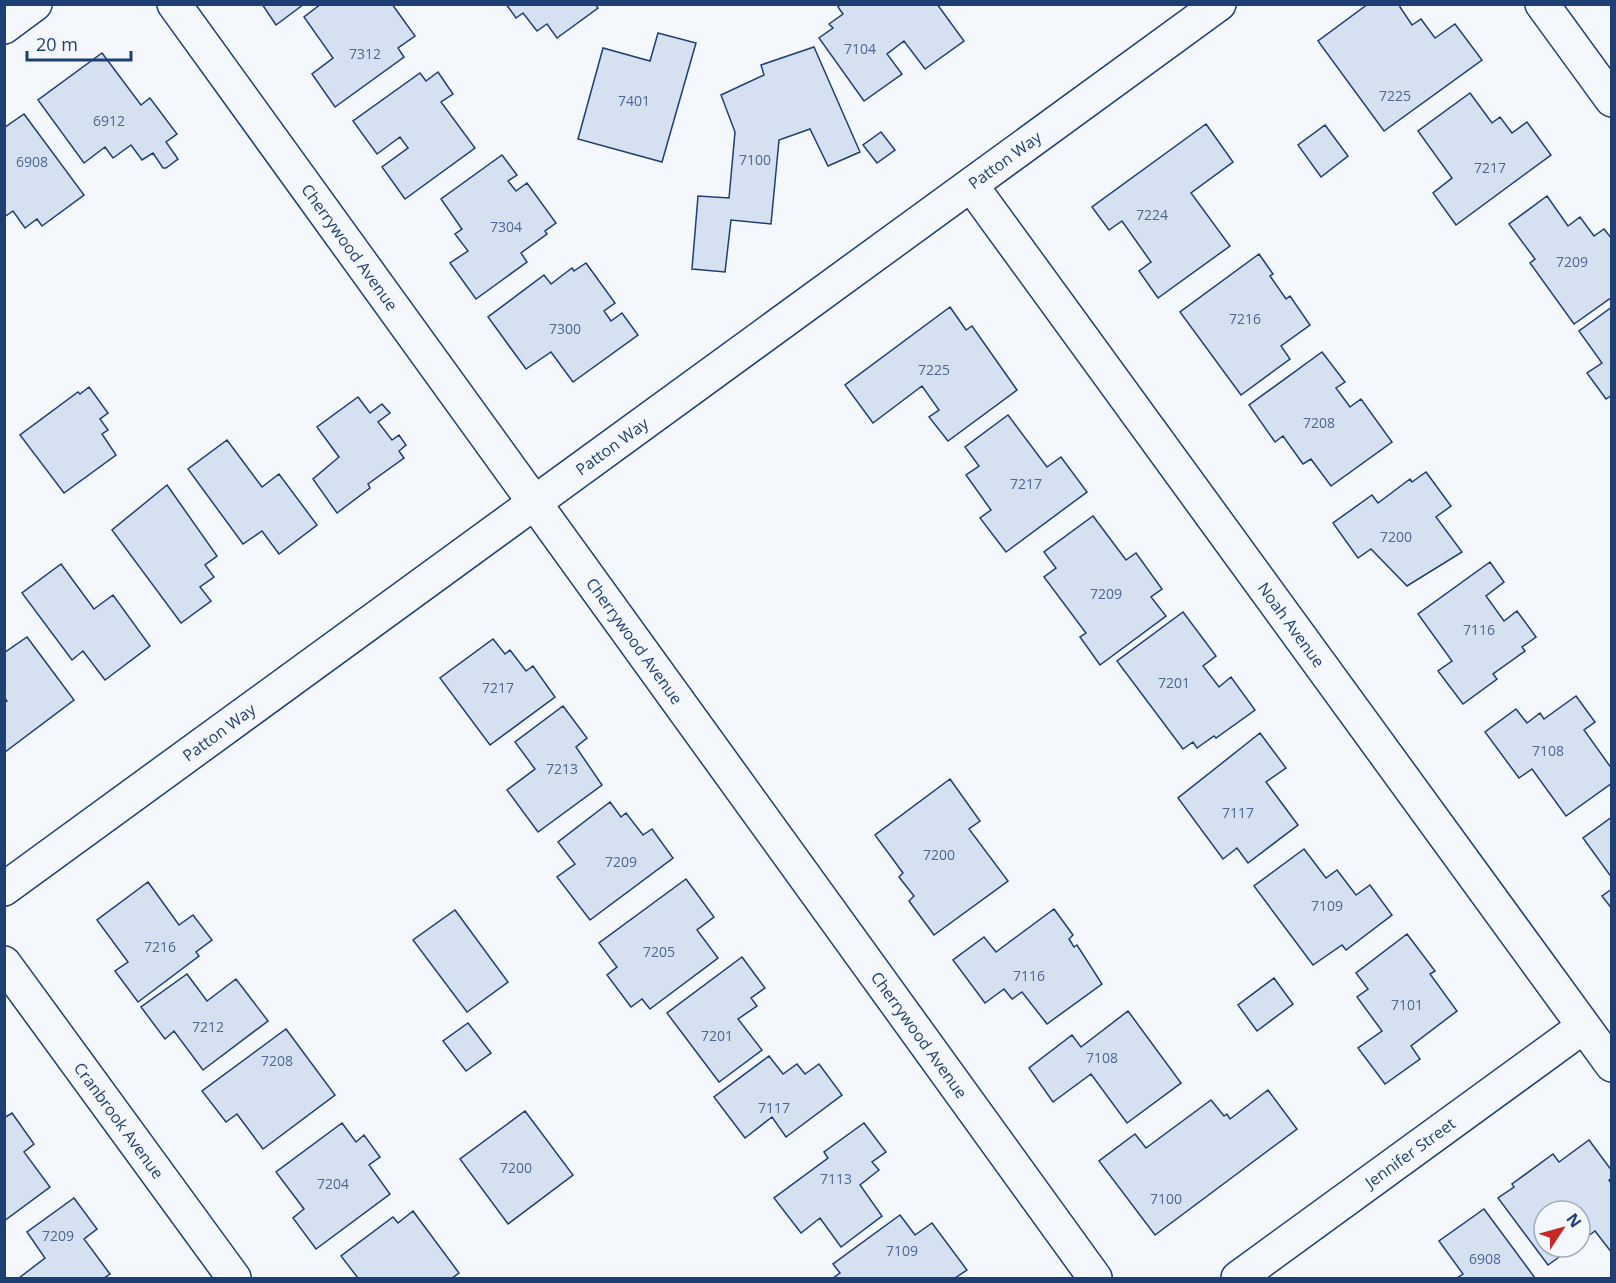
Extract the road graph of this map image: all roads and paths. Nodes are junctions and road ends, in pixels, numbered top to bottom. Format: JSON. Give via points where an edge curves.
{"nodes":[{"id":1,"x":35,"y":4,"type":"edge"},
{"id":2,"x":174,"y":4,"type":"edge"},
{"id":3,"x":1219,"y":4,"type":"edge"},
{"id":4,"x":1542,"y":4,"type":"edge"},
{"id":5,"x":4,"y":27,"type":"edge"},
{"id":6,"x":1611,"y":100,"type":"edge"},
{"id":7,"x":971,"y":185,"type":"junction"},
{"id":8,"x":535,"y":503,"type":"junction"},
{"id":9,"x":4,"y":889,"type":"edge"},
{"id":10,"x":4,"y":963,"type":"edge"},
{"id":11,"x":1583,"y":1027,"type":"junction"},
{"id":12,"x":1611,"y":1065,"type":"edge"},
{"id":13,"x":234,"y":1278,"type":"edge"},
{"id":14,"x":1095,"y":1278,"type":"edge"},
{"id":15,"x":1238,"y":1278,"type":"edge"}],
"edges":[{"from":1,"to":5,"type":"street"},
{"from":2,"to":8,"type":"street","name":"Cherrywood Avenue"},
{"from":3,"to":7,"type":"street","name":"Patton Way"},
{"from":4,"to":6,"type":"street"},
{"from":7,"to":8,"type":"street","name":"Patton Way"},
{"from":7,"to":11,"type":"street","name":"Noah Avenue"},
{"from":8,"to":9,"type":"street","name":"Patton Way"},
{"from":8,"to":14,"type":"street","name":"Cherrywood Avenue"},
{"from":10,"to":13,"type":"street","name":"Cranbrook Avenue"},
{"from":11,"to":12,"type":"street","name":"Noah Avenue"},
{"from":11,"to":15,"type":"street","name":"Jennifer Street"}]}
